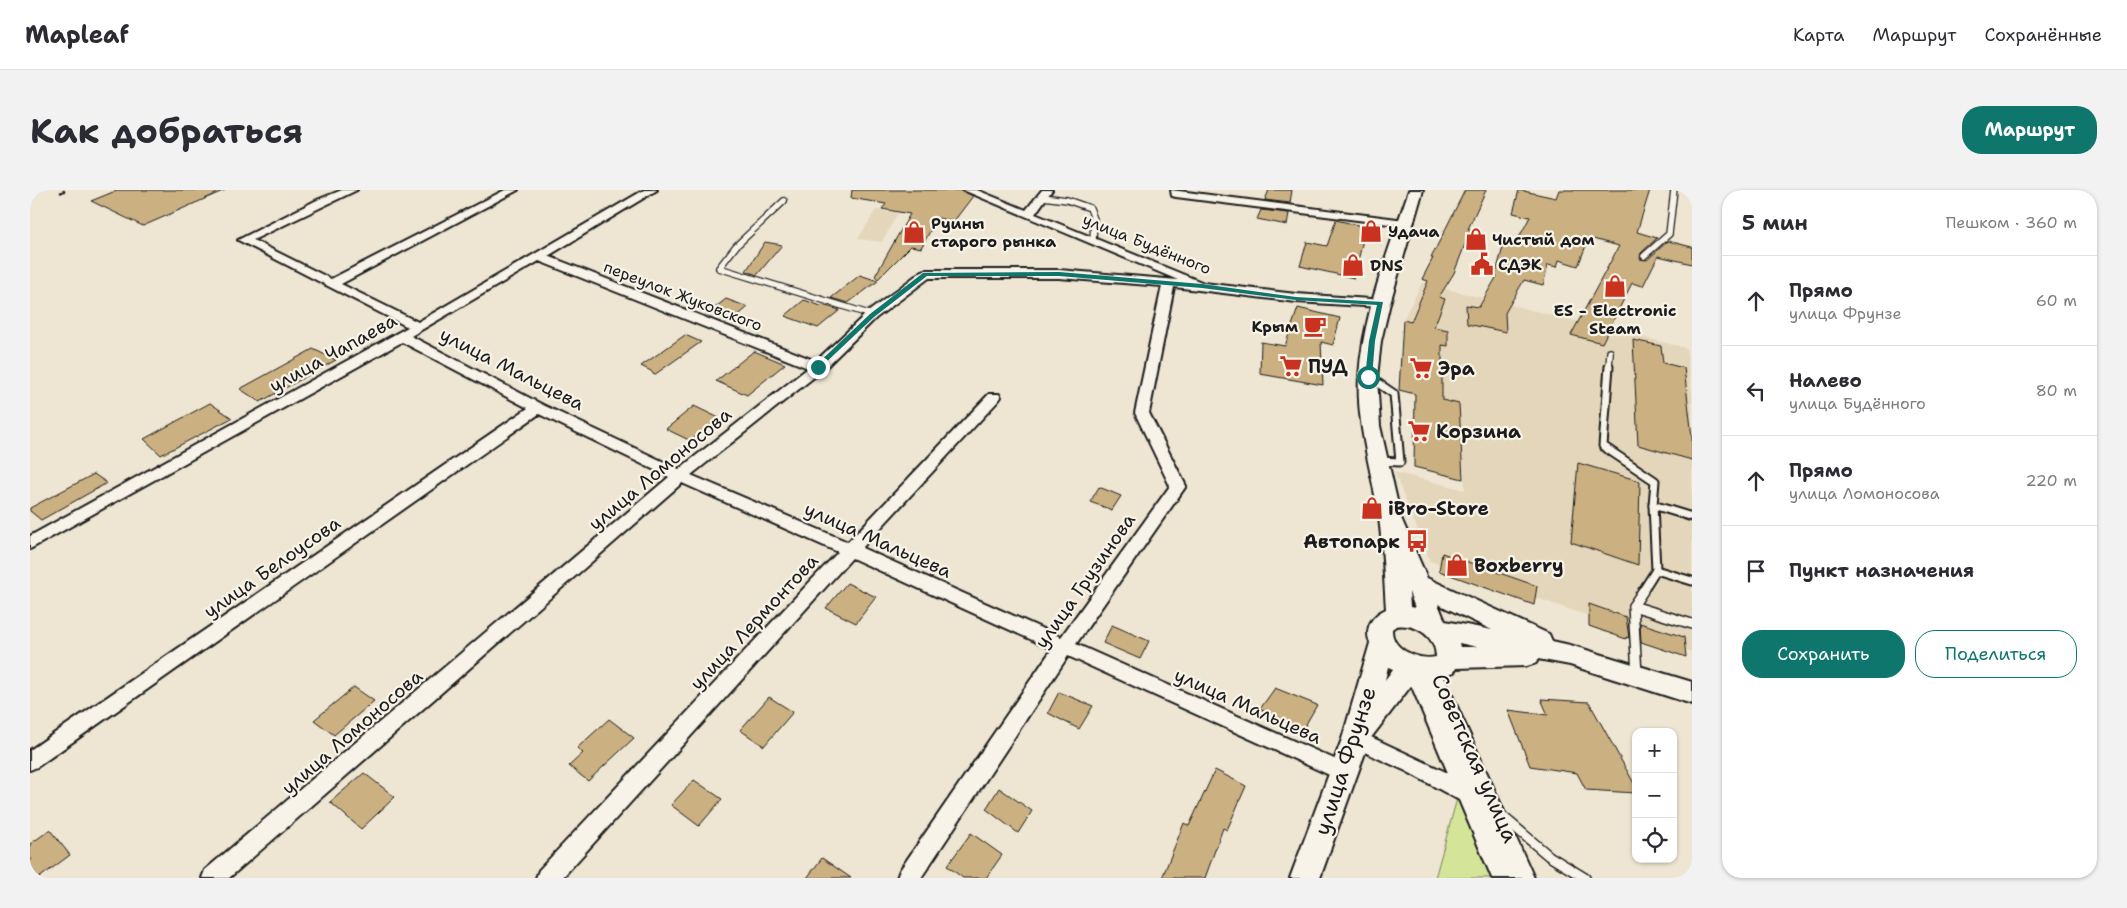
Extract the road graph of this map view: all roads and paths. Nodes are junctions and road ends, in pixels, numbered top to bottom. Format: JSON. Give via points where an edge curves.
{"nodes":[{"id":1,"x":352,"y":190,"type":"edge"},
{"id":2,"x":512,"y":190,"type":"edge"},
{"id":3,"x":652,"y":190,"type":"edge"},
{"id":4,"x":968,"y":190,"type":"edge"},
{"id":5,"x":1176,"y":190,"type":"edge"},
{"id":6,"x":1416,"y":190,"type":"edge"},
{"id":7,"x":1674,"y":190,"type":"edge"},
{"id":8,"x":1045,"y":194,"type":"edge"},
{"id":9,"x":784,"y":201,"type":"dead end"},
{"id":10,"x":1029,"y":214,"type":"junction"},
{"id":11,"x":1405,"y":223,"type":"junction"},
{"id":12,"x":1093,"y":241,"type":"junction"},
{"id":13,"x":537,"y":256,"type":"junction"},
{"id":14,"x":1644,"y":256,"type":"dead end"},
{"id":15,"x":1169,"y":283,"type":"junction"},
{"id":16,"x":331,"y":284,"type":"junction"},
{"id":17,"x":1202,"y":286,"type":"junction"},
{"id":18,"x":1381,"y":304,"type":"junction"},
{"id":19,"x":872,"y":315,"type":"junction"},
{"id":20,"x":418,"y":327,"type":"junction"},
{"id":21,"x":401,"y":336,"type":"junction"},
{"id":22,"x":1610,"y":352,"type":"dead end"},
{"id":23,"x":818,"y":367,"type":"junction"},
{"id":24,"x":1368,"y":377,"type":"junction"},
{"id":25,"x":994,"y":397,"type":"dead end"},
{"id":26,"x":538,"y":408,"type":"junction"},
{"id":27,"x":1378,"y":462,"type":"junction"},
{"id":28,"x":680,"y":476,"type":"junction"},
{"id":29,"x":1653,"y":504,"type":"junction"},
{"id":30,"x":1692,"y":517,"type":"edge"},
{"id":31,"x":1390,"y":518,"type":"junction"},
{"id":32,"x":30,"y":543,"type":"edge"},
{"id":33,"x":850,"y":550,"type":"junction"},
{"id":34,"x":1656,"y":570,"type":"junction"},
{"id":35,"x":1692,"y":581,"type":"edge"},
{"id":36,"x":1417,"y":584,"type":"junction"},
{"id":37,"x":1633,"y":606,"type":"junction"},
{"id":38,"x":1400,"y":616,"type":"junction"},
{"id":39,"x":1692,"y":624,"type":"edge"},
{"id":40,"x":1436,"y":629,"type":"junction"},
{"id":41,"x":1064,"y":647,"type":"junction"},
{"id":42,"x":1570,"y":655,"type":"junction"},
{"id":43,"x":1414,"y":659,"type":"junction"},
{"id":44,"x":1638,"y":676,"type":"junction"},
{"id":45,"x":1692,"y":693,"type":"edge"},
{"id":46,"x":1356,"y":739,"type":"junction"},
{"id":47,"x":30,"y":761,"type":"edge"},
{"id":48,"x":1343,"y":772,"type":"junction"},
{"id":49,"x":1467,"y":794,"type":"junction"},
{"id":50,"x":1492,"y":807,"type":"junction"},
{"id":51,"x":213,"y":878,"type":"edge"},
{"id":52,"x":547,"y":878,"type":"edge"},
{"id":53,"x":908,"y":878,"type":"edge"},
{"id":54,"x":1305,"y":878,"type":"edge"},
{"id":55,"x":1503,"y":878,"type":"edge"},
{"id":56,"x":1523,"y":878,"type":"edge"},
{"id":57,"x":1584,"y":878,"type":"edge"}],
"edges":[{"from":1,"to":16,"type":"street","name":"улица Мальцева","via":[[244,240]]},
{"from":2,"to":16,"type":"street"},
{"from":3,"to":13,"type":"street","name":"улица Чапаева"},
{"from":4,"to":10,"type":"street","name":"улица Будённого"},
{"from":5,"to":11,"type":"street","via":[[1176,194]]},
{"from":6,"to":11,"type":"main road"},
{"from":7,"to":14,"type":"lane","via":[[1669,234]]},
{"from":8,"to":10,"type":"street"},
{"from":8,"to":12,"type":"lane","via":[[1078,201],[1090,208],[1094,219]]},
{"from":9,"to":19,"type":"lane","via":[[736,246],[719,268]]},
{"from":10,"to":12,"type":"street","name":"улица Будённого"},
{"from":11,"to":18,"type":"main road"},
{"from":12,"to":17,"type":"street","name":"улица Будённого"},
{"from":13,"to":20,"type":"street","name":"улица Чапаева"},
{"from":13,"to":23,"type":"street","name":"переулок Жуковского"},
{"from":15,"to":17,"type":"street","name":"улица Ломоносова"},
{"from":15,"to":19,"type":"street","name":"улица Ломоносова","via":[[1059,274],[926,274]]},
{"from":15,"to":41,"type":"street","name":"улица Грузинова","via":[[1142,413],[1178,486]]},
{"from":16,"to":20,"type":"street","name":"улица Мальцева"},
{"from":17,"to":18,"type":"street","name":"улица Будённого","via":[[1296,298]]},
{"from":18,"to":24,"type":"main road"},
{"from":19,"to":23,"type":"street","name":"улица Ломоносова"},
{"from":20,"to":21,"type":"street","name":"улица Чапаева"},
{"from":21,"to":26,"type":"street","name":"улица Мальцева"},
{"from":21,"to":32,"type":"street","name":"улица Чапаева"},
{"from":22,"to":29,"type":"lane","via":[[1602,446],[1655,481]]},
{"from":23,"to":28,"type":"street","name":"улица Ломоносова"},
{"from":24,"to":27,"type":"main road","via":[[1370,426]]},
{"from":24,"to":27,"type":"lane","via":[[1394,394],[1400,462]]},
{"from":25,"to":33,"type":"street","name":"улица Лермонтова"},
{"from":26,"to":28,"type":"street","name":"улица Мальцева"},
{"from":26,"to":47,"type":"street","name":"улица Белоусова"},
{"from":27,"to":31,"type":"main road"},
{"from":28,"to":33,"type":"street","name":"улица Мальцева"},
{"from":28,"to":51,"type":"street","name":"улица Ломоносова"},
{"from":29,"to":30,"type":"lane"},
{"from":29,"to":34,"type":"lane"},
{"from":31,"to":36,"type":"main road"},
{"from":31,"to":38,"type":"main road"},
{"from":33,"to":41,"type":"street","name":"улица Мальцева"},
{"from":33,"to":52,"type":"street","name":"улица Лермонтова"},
{"from":34,"to":35,"type":"lane"},
{"from":34,"to":37,"type":"lane"},
{"from":36,"to":40,"type":"main road"},
{"from":36,"to":42,"type":"main road"},
{"from":37,"to":39,"type":"lane"},
{"from":37,"to":44,"type":"lane"},
{"from":38,"to":40,"type":"main road","via":[[1418,619]]},
{"from":38,"to":43,"type":"main road","name":"улица Фрунзе","via":[[1383,621],[1379,635]]},
{"from":40,"to":42,"type":"main road"},
{"from":40,"to":43,"type":"main road","via":[[1448,642],[1450,650]]},
{"from":41,"to":48,"type":"street","name":"улица Мальцева"},
{"from":41,"to":53,"type":"street","name":"улица Грузинова"},
{"from":42,"to":43,"type":"main road"},
{"from":42,"to":44,"type":"main road"},
{"from":43,"to":46,"type":"main road"},
{"from":43,"to":46,"type":"main road","name":"улица Фрунзе"},
{"from":43,"to":49,"type":"street","name":"Советская улица","via":[[1419,682]]},
{"from":43,"to":50,"type":"street"},
{"from":44,"to":45,"type":"main road"},
{"from":46,"to":48,"type":"main road","name":"улица Фрунзе"},
{"from":46,"to":49,"type":"street"},
{"from":48,"to":54,"type":"main road","name":"улица Фрунзе"},
{"from":49,"to":50,"type":"street"},
{"from":49,"to":55,"type":"street","name":"Советская улица"},
{"from":50,"to":56,"type":"street"},
{"from":50,"to":57,"type":"lane","via":[[1549,856]]}]}
